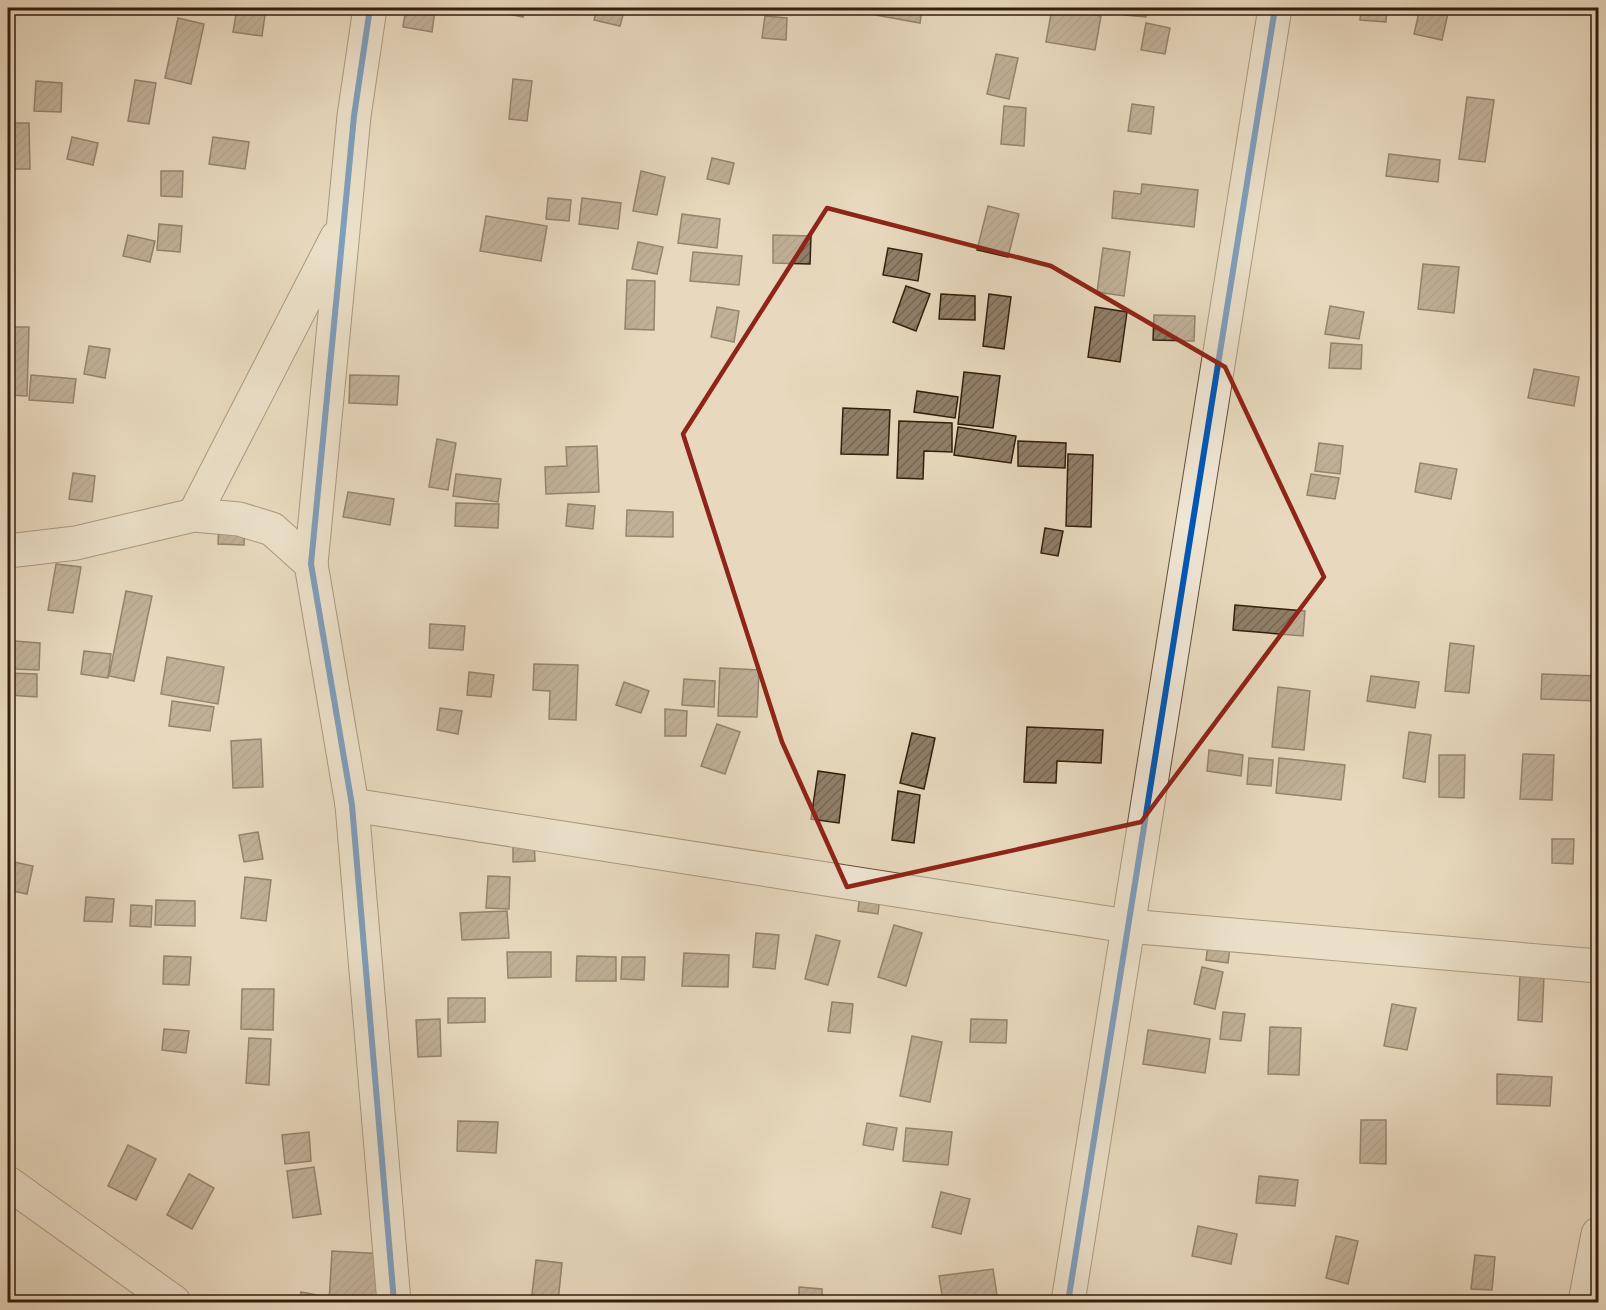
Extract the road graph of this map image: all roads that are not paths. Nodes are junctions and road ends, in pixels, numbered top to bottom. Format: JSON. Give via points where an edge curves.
{"nodes":[{"id":1,"x":370,"y":8,"type":"edge"},
{"id":2,"x":1275,"y":8,"type":"edge"},
{"id":3,"x":344,"y":222,"type":"junction"},
{"id":4,"x":194,"y":515,"type":"junction"},
{"id":5,"x":8,"y":552,"type":"edge"},
{"id":6,"x":311,"y":564,"type":"junction"},
{"id":7,"x":352,"y":805,"type":"junction"},
{"id":8,"x":1127,"y":926,"type":"junction"},
{"id":9,"x":1599,"y":966,"type":"edge"},
{"id":10,"x":8,"y":1183,"type":"edge"},
{"id":11,"x":1599,"y":1234,"type":"edge"},
{"id":12,"x":174,"y":1302,"type":"edge"},
{"id":13,"x":394,"y":1302,"type":"edge"},
{"id":14,"x":1068,"y":1302,"type":"edge"},
{"id":15,"x":1585,"y":1302,"type":"edge"}],
"edges":[{"from":1,"to":3,"type":"street"},
{"from":2,"to":8,"type":"street"},
{"from":3,"to":4,"type":"street"},
{"from":3,"to":6,"type":"street"},
{"from":4,"to":5,"type":"street","via":[[76,543]]},
{"from":4,"to":6,"type":"street","via":[[239,519],[272,529]]},
{"from":6,"to":7,"type":"street"},
{"from":7,"to":8,"type":"street"},
{"from":7,"to":13,"type":"street"},
{"from":8,"to":9,"type":"street"},
{"from":8,"to":14,"type":"street"},
{"from":10,"to":12,"type":"street"},
{"from":11,"to":15,"type":"street"}]}
